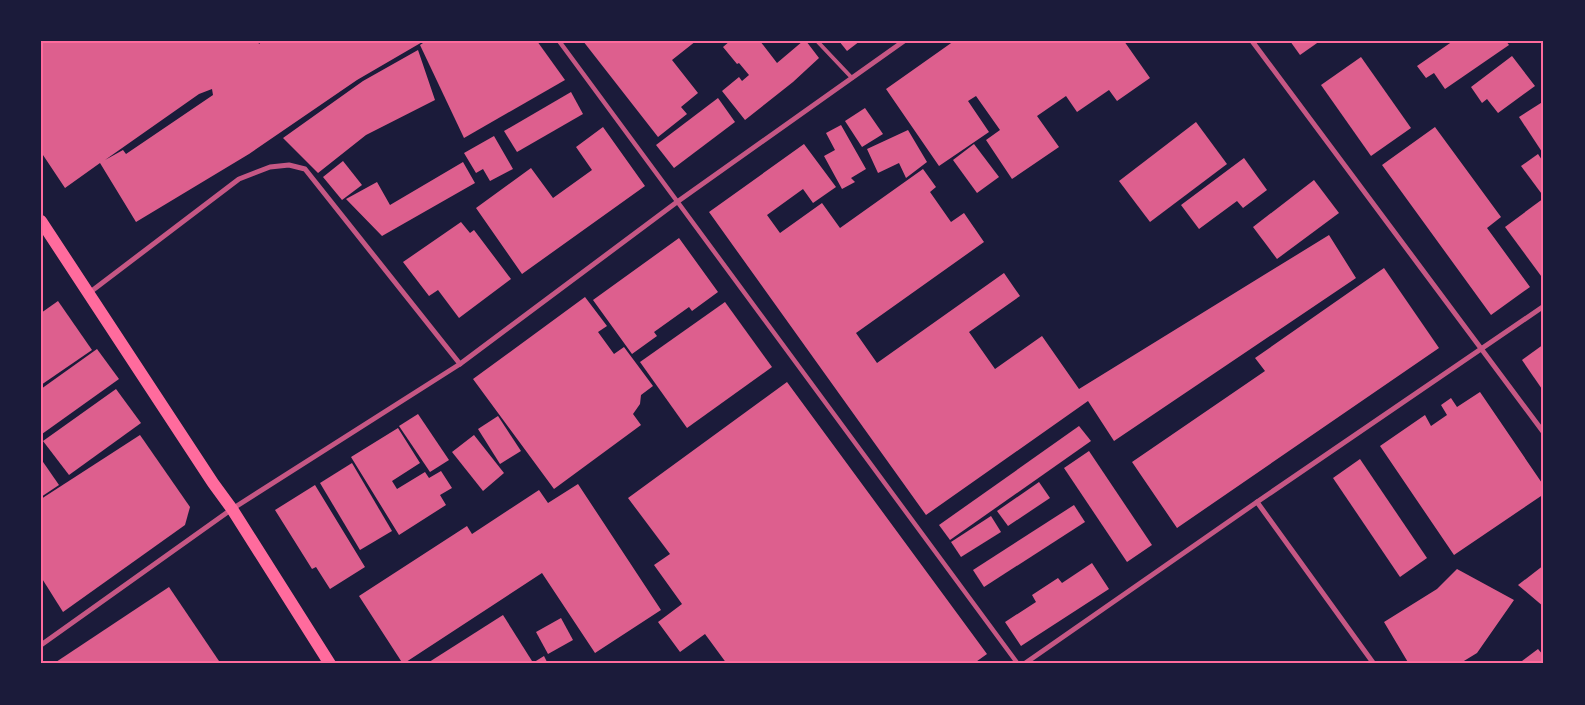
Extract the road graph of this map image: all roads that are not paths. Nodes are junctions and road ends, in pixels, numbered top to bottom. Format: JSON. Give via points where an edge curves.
{"nodes":[{"id":1,"x":558,"y":41,"type":"edge"},
{"id":2,"x":817,"y":41,"type":"edge"},
{"id":3,"x":904,"y":41,"type":"edge"},
{"id":4,"x":1252,"y":41,"type":"edge"},
{"id":5,"x":852,"y":78,"type":"junction"},
{"id":6,"x":677,"y":202,"type":"junction"},
{"id":7,"x":41,"y":222,"type":"edge"},
{"id":8,"x":88,"y":293,"type":"junction"},
{"id":9,"x":1544,"y":306,"type":"edge"},
{"id":10,"x":1481,"y":348,"type":"junction"},
{"id":11,"x":460,"y":364,"type":"junction"},
{"id":12,"x":1544,"y":433,"type":"edge"},
{"id":13,"x":1257,"y":502,"type":"junction"},
{"id":14,"x":232,"y":509,"type":"junction"},
{"id":15,"x":41,"y":645,"type":"edge"},
{"id":16,"x":330,"y":664,"type":"edge"},
{"id":17,"x":1018,"y":664,"type":"edge"},
{"id":18,"x":1024,"y":664,"type":"edge"},
{"id":19,"x":1374,"y":664,"type":"edge"}],
"edges":[{"from":1,"to":6,"type":"street"},
{"from":2,"to":5,"type":"lane"},
{"from":3,"to":5,"type":"street"},
{"from":4,"to":10,"type":"street"},
{"from":5,"to":6,"type":"street"},
{"from":6,"to":11,"type":"street"},
{"from":6,"to":17,"type":"street"},
{"from":7,"to":8,"type":"main road"},
{"from":8,"to":11,"type":"street","via":[[239,179],[270,167],[289,165],[305,169]]},
{"from":8,"to":14,"type":"main road"},
{"from":9,"to":10,"type":"street"},
{"from":10,"to":12,"type":"street"},
{"from":10,"to":13,"type":"street"},
{"from":11,"to":14,"type":"street"},
{"from":13,"to":18,"type":"street"},
{"from":13,"to":19,"type":"street"},
{"from":14,"to":15,"type":"street"},
{"from":14,"to":16,"type":"main road"}]}
